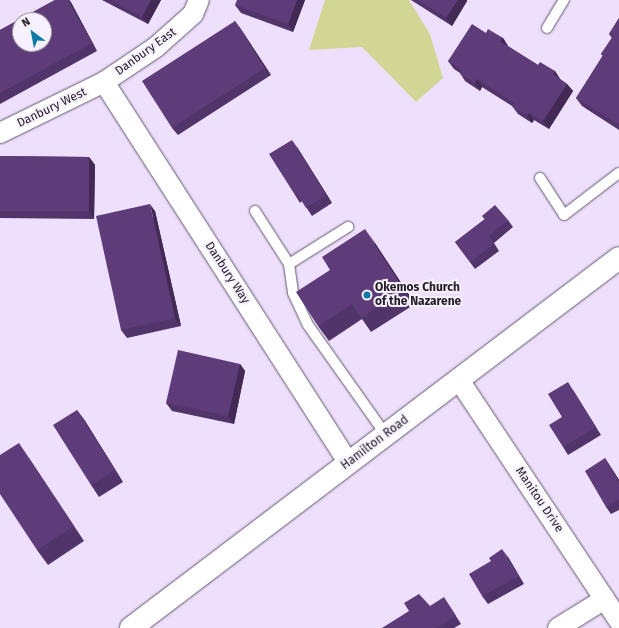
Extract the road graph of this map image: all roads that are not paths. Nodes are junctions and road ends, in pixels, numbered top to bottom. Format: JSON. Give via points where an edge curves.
{"nodes":[{"id":1,"x":199,"y":0,"type":"edge"},
{"id":2,"x":564,"y":0,"type":"edge"},
{"id":3,"x":547,"y":28,"type":"dead end"},
{"id":4,"x":104,"y":82,"type":"junction"},
{"id":5,"x":0,"y":133,"type":"edge"},
{"id":6,"x":619,"y":173,"type":"edge"},
{"id":7,"x":540,"y":178,"type":"dead end"},
{"id":8,"x":255,"y":211,"type":"dead end"},
{"id":9,"x":348,"y":227,"type":"dead end"},
{"id":10,"x":619,"y":258,"type":"edge"},
{"id":11,"x":289,"y":264,"type":"junction"},
{"id":12,"x":459,"y":380,"type":"junction"},
{"id":13,"x":386,"y":435,"type":"junction"},
{"id":14,"x":349,"y":463,"type":"junction"},
{"id":15,"x":605,"y":599,"type":"junction"},
{"id":16,"x":619,"y":621,"type":"edge"},
{"id":17,"x":131,"y":628,"type":"edge"},
{"id":18,"x":558,"y":628,"type":"edge"}],
"edges":[{"from":1,"to":4,"type":"street","name":"Danbury East","via":[[193,14],[175,32]]},
{"from":2,"to":3,"type":"lane"},
{"from":4,"to":5,"type":"street","name":"Danbury West"},
{"from":4,"to":14,"type":"street","name":"Danbury Way"},
{"from":6,"to":7,"type":"lane","via":[[564,215]]},
{"from":8,"to":11,"type":"lane"},
{"from":9,"to":11,"type":"lane"},
{"from":10,"to":12,"type":"street","name":"Hamilton Road"},
{"from":11,"to":13,"type":"lane","via":[[294,293],[308,325]]},
{"from":12,"to":13,"type":"street","name":"Hamilton Road"},
{"from":12,"to":15,"type":"street","name":"Manitou Drive"},
{"from":13,"to":14,"type":"street","name":"Hamilton Road"},
{"from":14,"to":17,"type":"street","name":"Hamilton Road"},
{"from":15,"to":16,"type":"street","name":"Manitou Drive"},
{"from":15,"to":18,"type":"street"}]}
